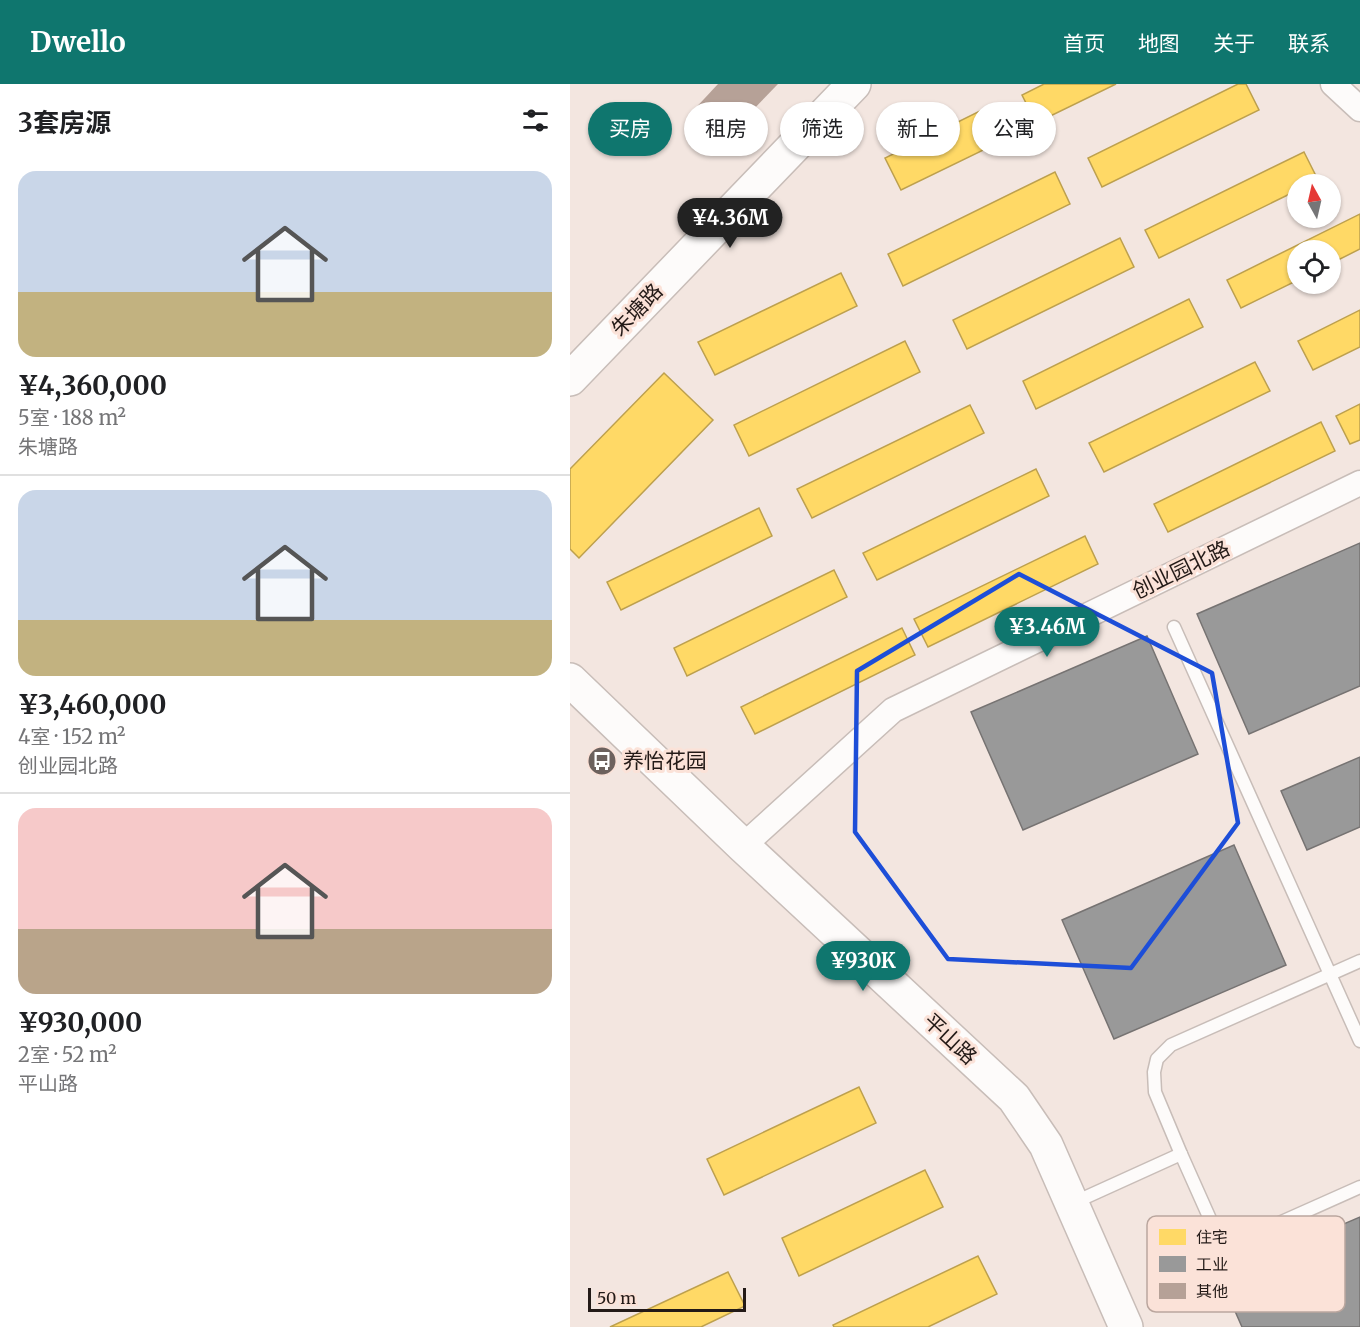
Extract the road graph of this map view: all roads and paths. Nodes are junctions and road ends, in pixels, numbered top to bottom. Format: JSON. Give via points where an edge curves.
{"nodes":[{"id":1,"x":854,"y":84,"type":"edge"},
{"id":2,"x":1333,"y":84,"type":"edge"},
{"id":3,"x":1360,"y":109,"type":"edge"},
{"id":4,"x":570,"y":380,"type":"edge"},
{"id":5,"x":1360,"y":483,"type":"edge"},
{"id":6,"x":1174,"y":627,"type":"dead end"},
{"id":7,"x":570,"y":680,"type":"edge"},
{"id":8,"x":743,"y":846,"type":"junction"},
{"id":9,"x":1360,"y":961,"type":"edge"},
{"id":10,"x":1330,"y":974,"type":"junction"},
{"id":11,"x":1360,"y":1041,"type":"edge"},
{"id":12,"x":1181,"y":1154,"type":"junction"},
{"id":13,"x":1360,"y":1187,"type":"edge"},
{"id":14,"x":1072,"y":1204,"type":"junction"},
{"id":15,"x":1209,"y":1216,"type":"edge"},
{"id":16,"x":1295,"y":1216,"type":"edge"},
{"id":17,"x":1126,"y":1327,"type":"edge"}],
"edges":[{"from":1,"to":4,"type":"street","name":"朱塘路"},
{"from":2,"to":3,"type":"street"},
{"from":5,"to":8,"type":"street","name":"创业园北路","via":[[893,710]]},
{"from":6,"to":10,"type":"lane"},
{"from":7,"to":8,"type":"street","name":"平山路"},
{"from":8,"to":14,"type":"street","name":"平山路","via":[[1014,1098],[1046,1145]]},
{"from":9,"to":10,"type":"lane"},
{"from":10,"to":11,"type":"lane"},
{"from":10,"to":12,"type":"lane","via":[[1171,1045],[1157,1059],[1155,1092]]},
{"from":12,"to":14,"type":"lane"},
{"from":12,"to":15,"type":"lane"},
{"from":13,"to":16,"type":"lane"},
{"from":14,"to":17,"type":"street","name":"平山路"}]}
